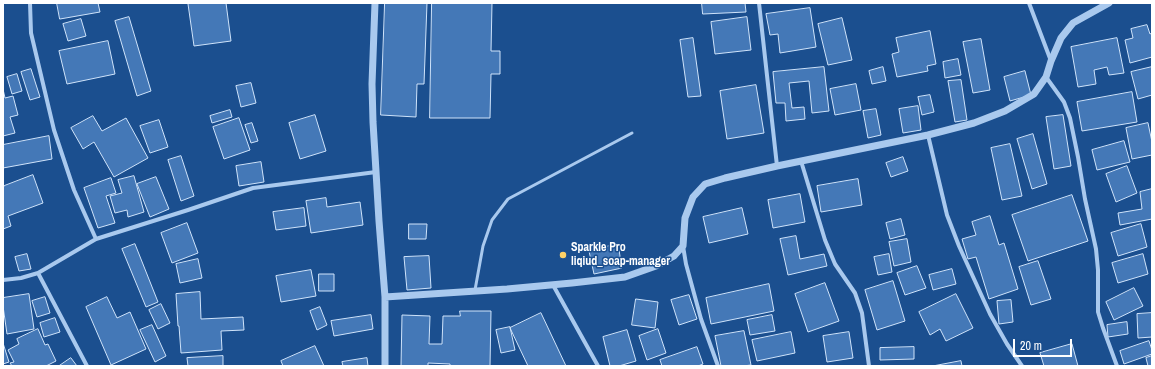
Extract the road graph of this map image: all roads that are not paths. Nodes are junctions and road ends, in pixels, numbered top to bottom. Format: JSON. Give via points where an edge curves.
{"nodes":[{"id":1,"x":30,"y":3,"type":"edge"},
{"id":2,"x":375,"y":3,"type":"edge"},
{"id":3,"x":759,"y":3,"type":"edge"},
{"id":4,"x":1029,"y":3,"type":"edge"},
{"id":5,"x":1109,"y":3,"type":"edge"},
{"id":6,"x":1051,"y":61,"type":"junction"},
{"id":7,"x":1046,"y":77,"type":"junction"},
{"id":8,"x":632,"y":133,"type":"dead end"},
{"id":9,"x":928,"y":135,"type":"junction"},
{"id":10,"x":802,"y":161,"type":"junction"},
{"id":11,"x":777,"y":166,"type":"junction"},
{"id":12,"x":376,"y":172,"type":"junction"},
{"id":13,"x":96,"y":239,"type":"junction"},
{"id":14,"x":683,"y":246,"type":"junction"},
{"id":15,"x":38,"y":273,"type":"junction"},
{"id":16,"x":3,"y":280,"type":"edge"},
{"id":17,"x":553,"y":284,"type":"junction"},
{"id":18,"x":475,"y":290,"type":"junction"},
{"id":19,"x":385,"y":297,"type":"junction"},
{"id":20,"x":87,"y":366,"type":"edge"},
{"id":21,"x":385,"y":366,"type":"edge"},
{"id":22,"x":598,"y":366,"type":"edge"},
{"id":23,"x":718,"y":366,"type":"edge"},
{"id":24,"x":869,"y":366,"type":"edge"},
{"id":25,"x":1022,"y":366,"type":"edge"},
{"id":26,"x":1117,"y":366,"type":"edge"}],
"edges":[{"from":1,"to":13,"type":"street","via":[[31,33],[54,130],[74,190]]},
{"from":2,"to":12,"type":"street","via":[[372,92]]},
{"from":3,"to":11,"type":"street"},
{"from":4,"to":6,"type":"street"},
{"from":5,"to":6,"type":"street","via":[[1073,23],[1061,38]]},
{"from":6,"to":7,"type":"street"},
{"from":7,"to":9,"type":"street","via":[[1034,94],[1005,111],[974,123]]},
{"from":7,"to":26,"type":"street","via":[[1064,102],[1070,118],[1096,250],[1098,312]]},
{"from":8,"to":18,"type":"lane","via":[[508,199],[492,220],[483,246]]},
{"from":9,"to":10,"type":"street"},
{"from":9,"to":25,"type":"street","via":[[947,215],[959,246],[990,314]]},
{"from":10,"to":11,"type":"street"},
{"from":10,"to":24,"type":"street","via":[[832,258],[855,293],[862,313]]},
{"from":11,"to":14,"type":"street","via":[[705,184],[693,197],[685,218]]},
{"from":12,"to":13,"type":"street","via":[[253,188]]},
{"from":12,"to":19,"type":"street"},
{"from":13,"to":15,"type":"street"},
{"from":14,"to":17,"type":"street","via":[[674,256],[656,266],[625,277]]},
{"from":14,"to":23,"type":"street","via":[[701,319]]},
{"from":15,"to":16,"type":"street"},
{"from":15,"to":20,"type":"street"},
{"from":17,"to":18,"type":"street"},
{"from":17,"to":22,"type":"street"},
{"from":18,"to":19,"type":"street"},
{"from":19,"to":21,"type":"street"}]}
